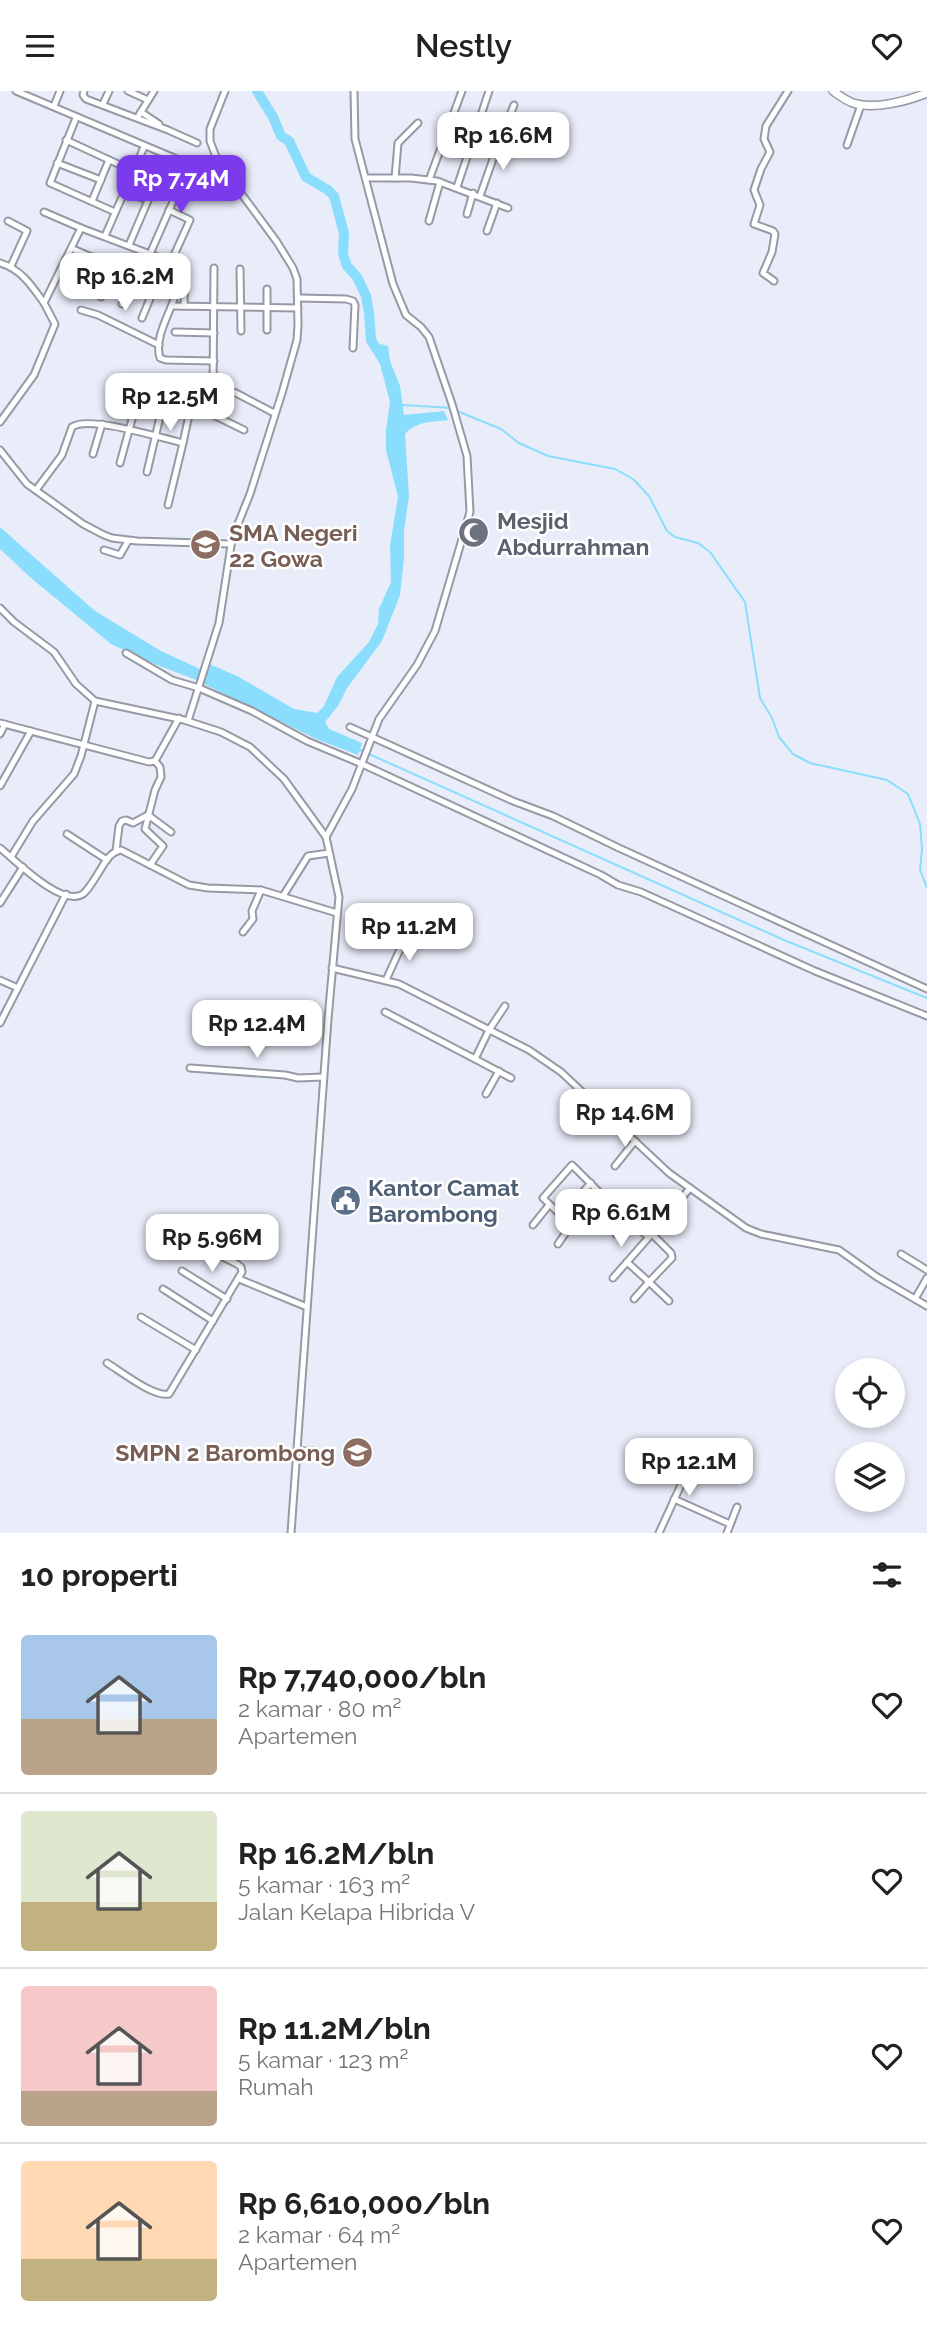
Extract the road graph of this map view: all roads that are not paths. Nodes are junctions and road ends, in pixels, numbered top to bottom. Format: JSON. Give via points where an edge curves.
{"nodes":[{"id":1,"x":16,"y":91,"type":"edge"},
{"id":2,"x":60,"y":91,"type":"edge"},
{"id":3,"x":109,"y":91,"type":"edge"},
{"id":4,"x":128,"y":91,"type":"edge"},
{"id":5,"x":153,"y":91,"type":"edge"},
{"id":6,"x":225,"y":91,"type":"edge"},
{"id":7,"x":354,"y":91,"type":"edge"},
{"id":8,"x":462,"y":91,"type":"edge"},
{"id":9,"x":489,"y":91,"type":"edge"},
{"id":10,"x":788,"y":91,"type":"edge"},
{"id":11,"x":833,"y":91,"type":"edge"},
{"id":12,"x":84,"y":93,"type":"edge"},
{"id":13,"x":927,"y":93,"type":"edge"},
{"id":14,"x":148,"y":100,"type":"junction"},
{"id":15,"x":103,"y":104,"type":"junction"},
{"id":16,"x":514,"y":105,"type":"dead end"},
{"id":17,"x":861,"y":105,"type":"junction"},
{"id":18,"x":54,"y":106,"type":"junction"},
{"id":19,"x":139,"y":115,"type":"junction"},
{"id":20,"x":76,"y":118,"type":"junction"},
{"id":21,"x":451,"y":121,"type":"junction"},
{"id":22,"x":418,"y":123,"type":"dead end"},
{"id":23,"x":476,"y":131,"type":"junction"},
{"id":24,"x":500,"y":139,"type":"junction"},
{"id":25,"x":66,"y":141,"type":"junction"},
{"id":26,"x":197,"y":143,"type":"dead end"},
{"id":27,"x":847,"y":145,"type":"dead end"},
{"id":28,"x":144,"y":146,"type":"junction"},
{"id":29,"x":167,"y":156,"type":"junction"},
{"id":30,"x":109,"y":159,"type":"junction"},
{"id":31,"x":57,"y":163,"type":"junction"},
{"id":32,"x":118,"y":164,"type":"dead end"},
{"id":33,"x":189,"y":165,"type":"junction"},
{"id":34,"x":198,"y":168,"type":"dead end"},
{"id":35,"x":366,"y":178,"type":"junction"},
{"id":36,"x":395,"y":178,"type":"junction"},
{"id":37,"x":101,"y":180,"type":"junction"},
{"id":38,"x":429,"y":180,"type":"junction"},
{"id":39,"x":440,"y":182,"type":"junction"},
{"id":40,"x":457,"y":187,"type":"junction"},
{"id":41,"x":125,"y":192,"type":"junction"},
{"id":42,"x":473,"y":193,"type":"junction"},
{"id":43,"x":480,"y":196,"type":"junction"},
{"id":44,"x":148,"y":200,"type":"junction"},
{"id":45,"x":92,"y":201,"type":"junction"},
{"id":46,"x":497,"y":203,"type":"junction"},
{"id":47,"x":508,"y":208,"type":"dead end"},
{"id":48,"x":169,"y":210,"type":"junction"},
{"id":49,"x":44,"y":212,"type":"dead end"},
{"id":50,"x":115,"y":212,"type":"junction"},
{"id":51,"x":467,"y":214,"type":"dead end"},
{"id":52,"x":8,"y":221,"type":"dead end"},
{"id":53,"x":429,"y":221,"type":"dead end"},
{"id":54,"x":81,"y":228,"type":"junction"},
{"id":55,"x":487,"y":231,"type":"dead end"},
{"id":56,"x":105,"y":236,"type":"junction"},
{"id":57,"x":129,"y":245,"type":"junction"},
{"id":58,"x":73,"y":249,"type":"junction"},
{"id":59,"x":150,"y":254,"type":"junction"},
{"id":60,"x":93,"y":257,"type":"junction"},
{"id":61,"x":0,"y":263,"type":"edge"},
{"id":62,"x":185,"y":265,"type":"dead end"},
{"id":63,"x":11,"y":266,"type":"junction"},
{"id":64,"x":115,"y":266,"type":"junction"},
{"id":65,"x":214,"y":268,"type":"dead end"},
{"id":66,"x":240,"y":269,"type":"dead end"},
{"id":67,"x":136,"y":275,"type":"junction"},
{"id":68,"x":774,"y":281,"type":"dead end"},
{"id":69,"x":156,"y":284,"type":"junction"},
{"id":70,"x":267,"y":289,"type":"dead end"},
{"id":71,"x":78,"y":292,"type":"dead end"},
{"id":72,"x":101,"y":297,"type":"dead end"},
{"id":73,"x":298,"y":299,"type":"junction"},
{"id":74,"x":44,"y":303,"type":"junction"},
{"id":75,"x":122,"y":304,"type":"dead end"},
{"id":76,"x":172,"y":306,"type":"junction"},
{"id":77,"x":184,"y":306,"type":"junction"},
{"id":78,"x":214,"y":307,"type":"junction"},
{"id":79,"x":241,"y":307,"type":"junction"},
{"id":80,"x":267,"y":307,"type":"junction"},
{"id":81,"x":298,"y":308,"type":"junction"},
{"id":82,"x":81,"y":310,"type":"dead end"},
{"id":83,"x":142,"y":318,"type":"dead end"},
{"id":84,"x":267,"y":330,"type":"dead end"},
{"id":85,"x":241,"y":331,"type":"dead end"},
{"id":86,"x":175,"y":332,"type":"dead end"},
{"id":87,"x":214,"y":333,"type":"junction"},
{"id":88,"x":159,"y":345,"type":"junction"},
{"id":89,"x":353,"y":348,"type":"dead end"},
{"id":90,"x":214,"y":361,"type":"junction"},
{"id":91,"x":167,"y":387,"type":"junction"},
{"id":92,"x":195,"y":387,"type":"junction"},
{"id":93,"x":214,"y":388,"type":"junction"},
{"id":94,"x":191,"y":404,"type":"junction"},
{"id":95,"x":274,"y":414,"type":"junction"},
{"id":96,"x":0,"y":422,"type":"edge"},
{"id":97,"x":102,"y":424,"type":"junction"},
{"id":98,"x":128,"y":430,"type":"junction"},
{"id":99,"x":244,"y":430,"type":"dead end"},
{"id":100,"x":156,"y":436,"type":"junction"},
{"id":101,"x":183,"y":443,"type":"junction"},
{"id":102,"x":0,"y":450,"type":"edge"},
{"id":103,"x":93,"y":454,"type":"dead end"},
{"id":104,"x":120,"y":463,"type":"dead end"},
{"id":105,"x":147,"y":472,"type":"dead end"},
{"id":106,"x":36,"y":490,"type":"junction"},
{"id":107,"x":168,"y":505,"type":"dead end"},
{"id":108,"x":128,"y":541,"type":"junction"},
{"id":109,"x":231,"y":544,"type":"junction"},
{"id":110,"x":103,"y":550,"type":"dead end"},
{"id":111,"x":0,"y":608,"type":"edge"},
{"id":112,"x":126,"y":653,"type":"dead end"},
{"id":113,"x":200,"y":686,"type":"junction"},
{"id":114,"x":94,"y":701,"type":"junction"},
{"id":115,"x":179,"y":718,"type":"junction"},
{"id":116,"x":188,"y":721,"type":"junction"},
{"id":117,"x":2,"y":723,"type":"edge"},
{"id":118,"x":350,"y":727,"type":"dead end"},
{"id":119,"x":31,"y":731,"type":"junction"},
{"id":120,"x":0,"y":734,"type":"edge"},
{"id":121,"x":371,"y":738,"type":"junction"},
{"id":122,"x":84,"y":744,"type":"junction"},
{"id":123,"x":155,"y":761,"type":"junction"},
{"id":124,"x":363,"y":762,"type":"junction"},
{"id":125,"x":0,"y":786,"type":"edge"},
{"id":126,"x":148,"y":815,"type":"junction"},
{"id":127,"x":171,"y":832,"type":"dead end"},
{"id":128,"x":67,"y":834,"type":"dead end"},
{"id":129,"x":326,"y":837,"type":"junction"},
{"id":130,"x":0,"y":848,"type":"edge"},
{"id":131,"x":116,"y":851,"type":"junction"},
{"id":132,"x":329,"y":853,"type":"junction"},
{"id":133,"x":11,"y":857,"type":"junction"},
{"id":134,"x":107,"y":860,"type":"junction"},
{"id":135,"x":150,"y":865,"type":"junction"},
{"id":136,"x":23,"y":867,"type":"junction"},
{"id":137,"x":261,"y":890,"type":"junction"},
{"id":138,"x":66,"y":894,"type":"junction"},
{"id":139,"x":283,"y":896,"type":"junction"},
{"id":140,"x":0,"y":903,"type":"edge"},
{"id":141,"x":337,"y":913,"type":"junction"},
{"id":142,"x":243,"y":932,"type":"dead end"},
{"id":143,"x":407,"y":935,"type":"dead end"},
{"id":144,"x":332,"y":968,"type":"junction"},
{"id":145,"x":0,"y":980,"type":"edge"},
{"id":146,"x":386,"y":980,"type":"junction"},
{"id":147,"x":18,"y":988,"type":"junction"},
{"id":148,"x":927,"y":989,"type":"edge"},
{"id":149,"x":505,"y":1006,"type":"dead end"},
{"id":150,"x":385,"y":1012,"type":"dead end"},
{"id":151,"x":927,"y":1016,"type":"edge"},
{"id":152,"x":0,"y":1023,"type":"edge"},
{"id":153,"x":489,"y":1030,"type":"junction"},
{"id":154,"x":475,"y":1059,"type":"junction"},
{"id":155,"x":190,"y":1068,"type":"dead end"},
{"id":156,"x":499,"y":1071,"type":"junction"},
{"id":157,"x":323,"y":1077,"type":"junction"},
{"id":158,"x":511,"y":1078,"type":"dead end"},
{"id":159,"x":486,"y":1094,"type":"dead end"},
{"id":160,"x":635,"y":1141,"type":"junction"},
{"id":161,"x":615,"y":1165,"type":"dead end"},
{"id":162,"x":592,"y":1183,"type":"junction"},
{"id":163,"x":690,"y":1188,"type":"junction"},
{"id":164,"x":610,"y":1202,"type":"junction"},
{"id":165,"x":550,"y":1205,"type":"junction"},
{"id":166,"x":561,"y":1216,"type":"junction"},
{"id":167,"x":596,"y":1218,"type":"dead end"},
{"id":168,"x":627,"y":1220,"type":"junction"},
{"id":169,"x":533,"y":1225,"type":"dead end"},
{"id":170,"x":616,"y":1234,"type":"dead end"},
{"id":171,"x":650,"y":1236,"type":"junction"},
{"id":172,"x":558,"y":1244,"type":"dead end"},
{"id":173,"x":204,"y":1248,"type":"dead end"},
{"id":174,"x":901,"y":1254,"type":"dead end"},
{"id":175,"x":627,"y":1262,"type":"junction"},
{"id":176,"x":927,"y":1270,"type":"edge"},
{"id":177,"x":183,"y":1271,"type":"dead end"},
{"id":178,"x":613,"y":1278,"type":"dead end"},
{"id":179,"x":239,"y":1279,"type":"junction"},
{"id":180,"x":927,"y":1279,"type":"edge"},
{"id":181,"x":649,"y":1282,"type":"junction"},
{"id":182,"x":163,"y":1289,"type":"dead end"},
{"id":183,"x":227,"y":1299,"type":"junction"},
{"id":184,"x":634,"y":1299,"type":"dead end"},
{"id":185,"x":915,"y":1299,"type":"junction"},
{"id":186,"x":669,"y":1301,"type":"dead end"},
{"id":187,"x":927,"y":1305,"type":"edge"},
{"id":188,"x":307,"y":1307,"type":"junction"},
{"id":189,"x":141,"y":1317,"type":"dead end"},
{"id":190,"x":213,"y":1321,"type":"junction"},
{"id":191,"x":196,"y":1350,"type":"junction"},
{"id":192,"x":107,"y":1363,"type":"dead end"},
{"id":193,"x":297,"y":1451,"type":"junction"},
{"id":194,"x":314,"y":1451,"type":"dead end"},
{"id":195,"x":696,"y":1452,"type":"dead end"},
{"id":196,"x":674,"y":1499,"type":"junction"},
{"id":197,"x":737,"y":1507,"type":"dead end"},
{"id":198,"x":730,"y":1524,"type":"junction"},
{"id":199,"x":291,"y":1533,"type":"edge"},
{"id":200,"x":659,"y":1533,"type":"edge"},
{"id":201,"x":727,"y":1533,"type":"edge"}],
"edges":[{"from":1,"to":18,"type":"street"},
{"from":2,"to":18,"type":"street"},
{"from":3,"to":15,"type":"street"},
{"from":4,"to":14,"type":"street"},
{"from":5,"to":14,"type":"street"},
{"from":6,"to":73,"type":"street","via":[[210,129],[214,153],[289,260],[297,279]]},
{"from":7,"to":35,"type":"street","via":[[355,139]]},
{"from":8,"to":21,"type":"street"},
{"from":9,"to":23,"type":"street"},
{"from":10,"to":68,"type":"street","via":[[766,126],[764,139],[770,152],[754,190],[760,205],[754,223],[775,234],[763,273]]},
{"from":11,"to":17,"type":"street"},
{"from":12,"to":15,"type":"street","via":[[86,99]]},
{"from":13,"to":17,"type":"street"},
{"from":14,"to":19,"type":"street"},
{"from":15,"to":19,"type":"street"},
{"from":16,"to":24,"type":"street"},
{"from":17,"to":27,"type":"street"},
{"from":18,"to":20,"type":"street"},
{"from":19,"to":26,"type":"street"},
{"from":20,"to":25,"type":"street"},
{"from":20,"to":28,"type":"street"},
{"from":21,"to":23,"type":"street"},
{"from":21,"to":38,"type":"street"},
{"from":22,"to":36,"type":"street","via":[[398,143]]},
{"from":23,"to":24,"type":"street"},
{"from":23,"to":40,"type":"street"},
{"from":24,"to":43,"type":"street"},
{"from":25,"to":30,"type":"street"},
{"from":25,"to":31,"type":"street"},
{"from":28,"to":29,"type":"street"},
{"from":28,"to":41,"type":"street"},
{"from":29,"to":33,"type":"street"},
{"from":29,"to":44,"type":"street"},
{"from":30,"to":32,"type":"street"},
{"from":30,"to":37,"type":"street"},
{"from":31,"to":37,"type":"street"},
{"from":31,"to":45,"type":"street","via":[[50,183]]},
{"from":33,"to":34,"type":"street"},
{"from":33,"to":48,"type":"street"},
{"from":35,"to":36,"type":"street"},
{"from":35,"to":121,"type":"street","via":[[400,305],[429,337],[458,422],[468,468],[470,512],[435,631]]},
{"from":36,"to":38,"type":"street"},
{"from":37,"to":45,"type":"street"},
{"from":38,"to":39,"type":"street"},
{"from":39,"to":40,"type":"street"},
{"from":39,"to":53,"type":"street"},
{"from":40,"to":42,"type":"street"},
{"from":41,"to":44,"type":"street"},
{"from":41,"to":50,"type":"street"},
{"from":42,"to":43,"type":"street"},
{"from":42,"to":51,"type":"street"},
{"from":43,"to":46,"type":"street"},
{"from":44,"to":57,"type":"street"},
{"from":45,"to":50,"type":"street"},
{"from":46,"to":47,"type":"street"},
{"from":46,"to":55,"type":"street"},
{"from":48,"to":59,"type":"street"},
{"from":48,"to":59,"type":"street","via":[[190,222],[172,261]]},
{"from":49,"to":54,"type":"street"},
{"from":50,"to":56,"type":"street"},
{"from":52,"to":63,"type":"street","via":[[27,231]]},
{"from":54,"to":56,"type":"street"},
{"from":54,"to":58,"type":"street"},
{"from":56,"to":57,"type":"street"},
{"from":57,"to":59,"type":"street"},
{"from":58,"to":60,"type":"street"},
{"from":58,"to":74,"type":"street"},
{"from":60,"to":64,"type":"street"},
{"from":60,"to":71,"type":"street"},
{"from":61,"to":63,"type":"street"},
{"from":62,"to":77,"type":"street"},
{"from":63,"to":74,"type":"street"},
{"from":64,"to":67,"type":"street"},
{"from":64,"to":72,"type":"street"},
{"from":65,"to":78,"type":"street"},
{"from":66,"to":79,"type":"street"},
{"from":67,"to":69,"type":"street"},
{"from":67,"to":75,"type":"street"},
{"from":69,"to":76,"type":"street","via":[[174,295]]},
{"from":69,"to":83,"type":"street"},
{"from":70,"to":80,"type":"street"},
{"from":73,"to":81,"type":"street"},
{"from":73,"to":89,"type":"street","via":[[353,301]]},
{"from":74,"to":96,"type":"street","via":[[55,321],[52,333],[34,375]]},
{"from":76,"to":77,"type":"street"},
{"from":76,"to":88,"type":"street"},
{"from":77,"to":78,"type":"street"},
{"from":78,"to":79,"type":"street"},
{"from":78,"to":87,"type":"street"},
{"from":79,"to":80,"type":"street"},
{"from":79,"to":85,"type":"street"},
{"from":80,"to":81,"type":"street"},
{"from":80,"to":84,"type":"street"},
{"from":81,"to":95,"type":"street","via":[[297,340]]},
{"from":82,"to":88,"type":"street"},
{"from":86,"to":87,"type":"street"},
{"from":87,"to":90,"type":"street"},
{"from":88,"to":90,"type":"street","via":[[161,359]]},
{"from":90,"to":93,"type":"street"},
{"from":91,"to":92,"type":"street"},
{"from":91,"to":98,"type":"street","via":[[141,386]]},
{"from":91,"to":100,"type":"street"},
{"from":92,"to":93,"type":"street"},
{"from":92,"to":94,"type":"street"},
{"from":93,"to":95,"type":"street","via":[[236,393]]},
{"from":94,"to":99,"type":"street"},
{"from":94,"to":101,"type":"street"},
{"from":95,"to":109,"type":"street"},
{"from":97,"to":98,"type":"street"},
{"from":97,"to":103,"type":"street"},
{"from":97,"to":106,"type":"street","via":[[73,425],[62,455]]},
{"from":98,"to":100,"type":"street"},
{"from":98,"to":104,"type":"street"},
{"from":100,"to":101,"type":"street"},
{"from":100,"to":105,"type":"street"},
{"from":101,"to":107,"type":"street"},
{"from":102,"to":106,"type":"street"},
{"from":106,"to":108,"type":"street","via":[[100,533]]},
{"from":108,"to":109,"type":"street"},
{"from":108,"to":110,"type":"street","via":[[120,555]]},
{"from":109,"to":113,"type":"street","via":[[219,623]]},
{"from":111,"to":114,"type":"street","via":[[54,652]]},
{"from":112,"to":113,"type":"street","via":[[172,680]]},
{"from":113,"to":116,"type":"street"},
{"from":113,"to":124,"type":"street","via":[[307,741]]},
{"from":114,"to":115,"type":"street"},
{"from":114,"to":122,"type":"street"},
{"from":115,"to":116,"type":"street"},
{"from":115,"to":123,"type":"street"},
{"from":116,"to":129,"type":"street","via":[[236,738],[257,751],[284,779]]},
{"from":117,"to":119,"type":"street"},
{"from":117,"to":120,"type":"street"},
{"from":118,"to":121,"type":"street"},
{"from":119,"to":122,"type":"street"},
{"from":119,"to":125,"type":"street"},
{"from":121,"to":124,"type":"street"},
{"from":121,"to":148,"type":"street","via":[[553,816]]},
{"from":122,"to":123,"type":"street"},
{"from":122,"to":133,"type":"street","via":[[74,774],[33,821]]},
{"from":123,"to":126,"type":"street","via":[[161,777]]},
{"from":124,"to":129,"type":"street"},
{"from":124,"to":151,"type":"street","via":[[618,885]]},
{"from":126,"to":127,"type":"street"},
{"from":126,"to":131,"type":"street","via":[[118,825]]},
{"from":126,"to":135,"type":"street","via":[[146,831],[163,846]]},
{"from":128,"to":134,"type":"street"},
{"from":129,"to":132,"type":"street"},
{"from":130,"to":133,"type":"street"},
{"from":131,"to":134,"type":"street"},
{"from":131,"to":135,"type":"street","via":[[126,851]]},
{"from":132,"to":139,"type":"street","via":[[310,855]]},
{"from":132,"to":141,"type":"street","via":[[338,886]]},
{"from":133,"to":136,"type":"street"},
{"from":134,"to":138,"type":"street","via":[[84,893]]},
{"from":135,"to":137,"type":"street","via":[[189,885]]},
{"from":136,"to":138,"type":"street"},
{"from":136,"to":140,"type":"street"},
{"from":137,"to":139,"type":"street"},
{"from":137,"to":142,"type":"street","via":[[253,919]]},
{"from":138,"to":147,"type":"street"},
{"from":139,"to":141,"type":"street"},
{"from":141,"to":144,"type":"street"},
{"from":143,"to":146,"type":"street"},
{"from":144,"to":146,"type":"street"},
{"from":144,"to":157,"type":"street"},
{"from":145,"to":147,"type":"street"},
{"from":146,"to":153,"type":"street"},
{"from":147,"to":152,"type":"street"},
{"from":149,"to":153,"type":"street"},
{"from":150,"to":154,"type":"street"},
{"from":153,"to":154,"type":"street"},
{"from":153,"to":160,"type":"street","via":[[548,1062]]},
{"from":154,"to":156,"type":"street"},
{"from":155,"to":157,"type":"street"},
{"from":156,"to":158,"type":"street"},
{"from":156,"to":159,"type":"street"},
{"from":157,"to":188,"type":"street"},
{"from":160,"to":161,"type":"street"},
{"from":160,"to":163,"type":"street"},
{"from":162,"to":164,"type":"street"},
{"from":162,"to":165,"type":"street","via":[[571,1166],[543,1196]]},
{"from":162,"to":166,"type":"street"},
{"from":163,"to":171,"type":"street"},
{"from":163,"to":185,"type":"street","via":[[750,1230],[839,1251]]},
{"from":164,"to":167,"type":"street"},
{"from":164,"to":168,"type":"street"},
{"from":165,"to":166,"type":"street"},
{"from":165,"to":169,"type":"street"},
{"from":166,"to":172,"type":"street","via":[[571,1226]]},
{"from":168,"to":170,"type":"street"},
{"from":168,"to":171,"type":"street"},
{"from":171,"to":175,"type":"street"},
{"from":171,"to":181,"type":"street","via":[[673,1256]]},
{"from":173,"to":179,"type":"street","via":[[241,1267]]},
{"from":174,"to":176,"type":"street"},
{"from":175,"to":178,"type":"street"},
{"from":175,"to":181,"type":"street"},
{"from":177,"to":183,"type":"street"},
{"from":179,"to":183,"type":"street"},
{"from":179,"to":188,"type":"street"},
{"from":180,"to":185,"type":"street"},
{"from":181,"to":184,"type":"street"},
{"from":181,"to":186,"type":"street"},
{"from":182,"to":190,"type":"street"},
{"from":183,"to":190,"type":"street"},
{"from":185,"to":187,"type":"street"},
{"from":188,"to":193,"type":"street"},
{"from":189,"to":191,"type":"street"},
{"from":190,"to":191,"type":"street"},
{"from":191,"to":192,"type":"street","via":[[169,1394],[163,1395]]},
{"from":193,"to":194,"type":"street"},
{"from":193,"to":199,"type":"street"},
{"from":195,"to":196,"type":"street"},
{"from":196,"to":198,"type":"street"},
{"from":196,"to":200,"type":"street"},
{"from":197,"to":198,"type":"street"},
{"from":198,"to":201,"type":"street"}]}
